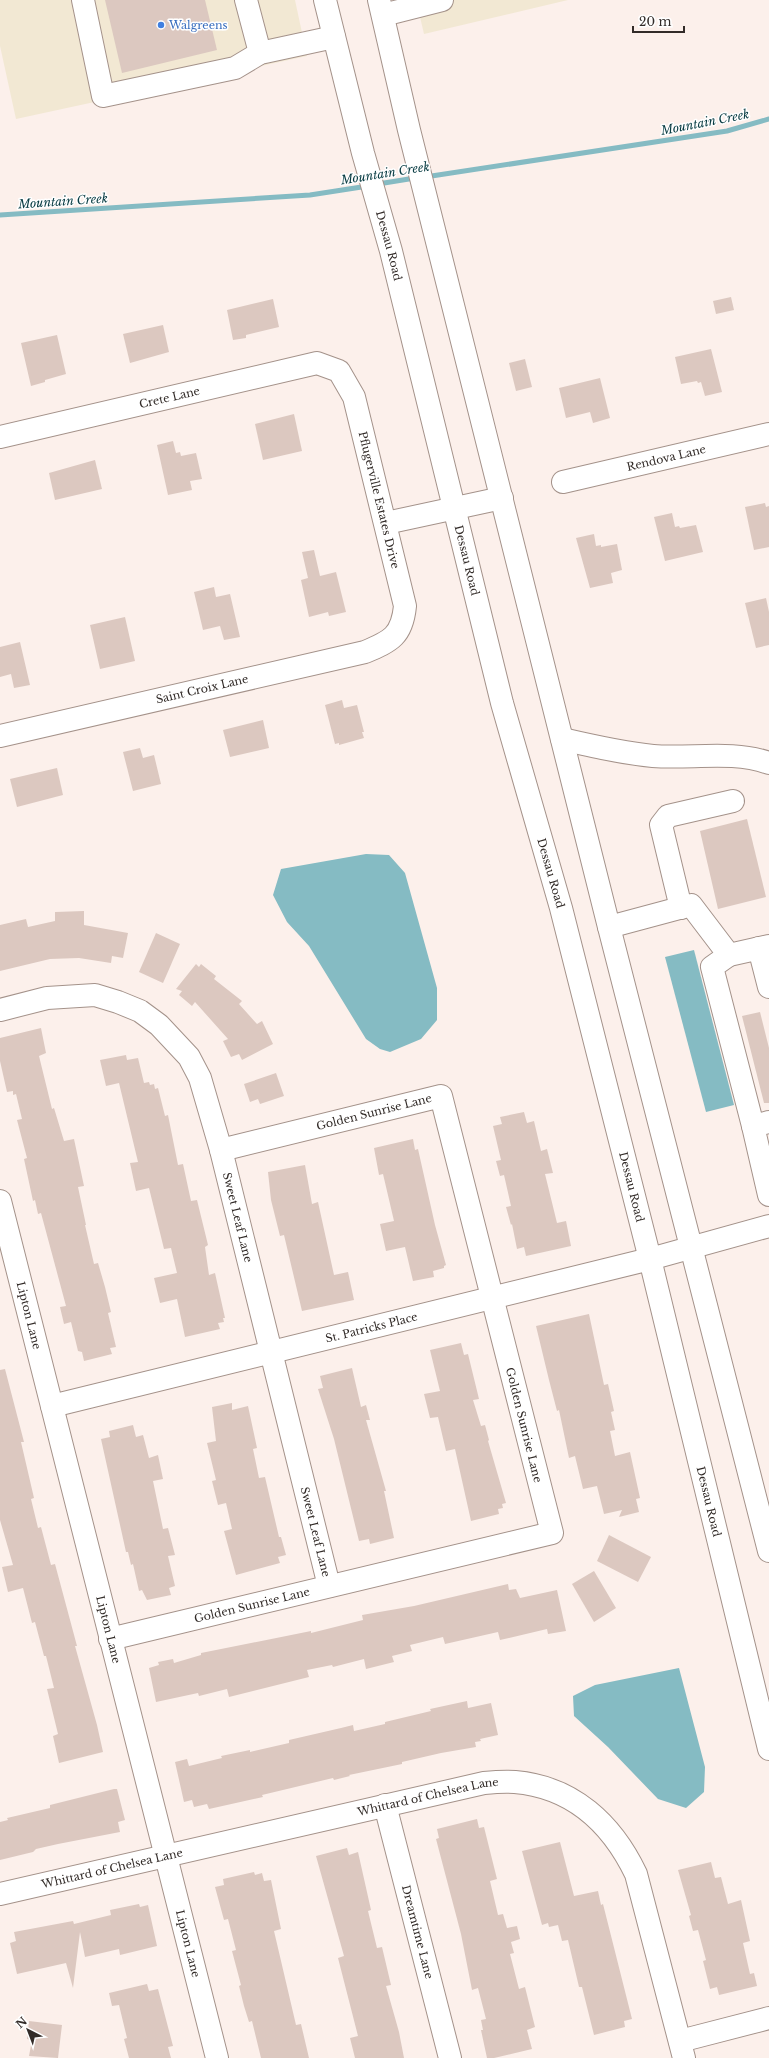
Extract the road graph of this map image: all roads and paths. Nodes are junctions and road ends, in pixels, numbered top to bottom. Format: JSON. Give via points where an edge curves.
{"nodes":[{"id":1,"x":83,"y":0,"type":"edge"},
{"id":2,"x":246,"y":0,"type":"edge"},
{"id":3,"x":325,"y":0,"type":"edge"},
{"id":4,"x":442,"y":0,"type":"edge"},
{"id":5,"x":381,"y":8,"type":"edge"},
{"id":6,"x":334,"y":37,"type":"junction"},
{"id":7,"x":260,"y":53,"type":"junction"},
{"id":8,"x":339,"y":371,"type":"joint"},
{"id":9,"x":769,"y":434,"type":"edge"},
{"id":10,"x":0,"y":437,"type":"edge"},
{"id":11,"x":563,"y":482,"type":"dead end"},
{"id":12,"x":502,"y":498,"type":"junction"},
{"id":13,"x":454,"y":508,"type":"junction"},
{"id":14,"x":386,"y":523,"type":"junction"},
{"id":15,"x":399,"y":632,"type":"joint"},
{"id":16,"x":0,"y":736,"type":"edge"},
{"id":17,"x":562,"y":740,"type":"junction"},
{"id":18,"x":769,"y":763,"type":"edge"},
{"id":19,"x":733,"y":801,"type":"dead end"},
{"id":20,"x":681,"y":908,"type":"junction"},
{"id":21,"x":609,"y":927,"type":"junction"},
{"id":22,"x":764,"y":947,"type":"edge"},
{"id":23,"x":729,"y":955,"type":"junction"},
{"id":24,"x":769,"y":987,"type":"edge"},
{"id":25,"x":0,"y":1010,"type":"edge"},
{"id":26,"x":761,"y":1124,"type":"edge"},
{"id":27,"x":221,"y":1150,"type":"junction"},
{"id":28,"x":769,"y":1195,"type":"edge"},
{"id":29,"x":0,"y":1200,"type":"edge"},
{"id":30,"x":769,"y":1226,"type":"edge"},
{"id":31,"x":5,"y":1238,"type":"edge"},
{"id":32,"x":691,"y":1247,"type":"junction"},
{"id":33,"x":650,"y":1259,"type":"junction"},
{"id":34,"x":492,"y":1298,"type":"junction"},
{"id":35,"x":272,"y":1352,"type":"junction"},
{"id":36,"x":52,"y":1406,"type":"junction"},
{"id":37,"x":769,"y":1551,"type":"edge"},
{"id":38,"x":329,"y":1586,"type":"junction"},
{"id":39,"x":110,"y":1639,"type":"junction"},
{"id":40,"x":769,"y":1749,"type":"edge"},
{"id":41,"x":385,"y":1805,"type":"junction"},
{"id":42,"x":165,"y":1856,"type":"junction"},
{"id":43,"x":0,"y":1894,"type":"edge"},
{"id":44,"x":769,"y":2018,"type":"edge"},
{"id":45,"x":682,"y":2049,"type":"edge"},
{"id":46,"x":217,"y":2058,"type":"edge"},
{"id":47,"x":450,"y":2058,"type":"edge"}],
"edges":[{"from":1,"to":7,"type":"street","via":[[103,96],[234,68]]},
{"from":2,"to":7,"type":"street"},
{"from":3,"to":6,"type":"street","name":"Dessau Road"},
{"from":4,"to":5,"type":"street"},
{"from":5,"to":12,"type":"street","via":[[409,130]]},
{"from":6,"to":7,"type":"street"},
{"from":6,"to":13,"type":"street","name":"Dessau Road"},
{"from":8,"to":10,"type":"street","name":"Crete Lane","via":[[317,363]]},
{"from":8,"to":14,"type":"street","name":"Pflugerville Estates Drive","via":[[354,397]]},
{"from":9,"to":11,"type":"street","name":"Rendova Lane"},
{"from":12,"to":13,"type":"street"},
{"from":12,"to":17,"type":"street"},
{"from":13,"to":14,"type":"street"},
{"from":13,"to":33,"type":"street","name":"Dessau Road","via":[[502,703],[561,908]]},
{"from":14,"to":15,"type":"street","name":"Pflugerville Estates Drive","via":[[405,606]]},
{"from":15,"to":16,"type":"street","name":"Saint Croix Lane","via":[[387,643],[365,652]]},
{"from":17,"to":18,"type":"street","via":[[654,756],[753,757]]},
{"from":17,"to":21,"type":"street"},
{"from":19,"to":20,"type":"street","via":[[668,816],[663,820],[661,825]]},
{"from":20,"to":21,"type":"street"},
{"from":20,"to":23,"type":"street","via":[[691,905]]},
{"from":21,"to":32,"type":"street"},
{"from":22,"to":23,"type":"street"},
{"from":22,"to":24,"type":"street"},
{"from":23,"to":26,"type":"street","via":[[712,967]]},
{"from":25,"to":27,"type":"street","name":"Sweet Leaf Lane","via":[[48,998],[95,995],[140,1011],[159,1025],[189,1058],[200,1078]]},
{"from":26,"to":28,"type":"street"},
{"from":27,"to":34,"type":"street","name":"Golden Sunrise Lane","via":[[441,1096]]},
{"from":27,"to":35,"type":"street","name":"Sweet Leaf Lane"},
{"from":29,"to":31,"type":"street","name":"Lipton Lane"},
{"from":30,"to":32,"type":"street","name":"St. Patricks Place"},
{"from":31,"to":36,"type":"street","name":"Lipton Lane"},
{"from":32,"to":33,"type":"street","name":"St. Patricks Place"},
{"from":32,"to":37,"type":"street"},
{"from":33,"to":34,"type":"street","name":"St. Patricks Place"},
{"from":33,"to":40,"type":"street","name":"Dessau Road"},
{"from":34,"to":35,"type":"street","name":"St. Patricks Place"},
{"from":34,"to":38,"type":"street","name":"Golden Sunrise Lane","via":[[552,1533]]},
{"from":35,"to":36,"type":"street","name":"St. Patricks Place"},
{"from":35,"to":38,"type":"street","name":"Sweet Leaf Lane"},
{"from":36,"to":39,"type":"street","name":"Lipton Lane"},
{"from":38,"to":39,"type":"street","name":"Golden Sunrise Lane"},
{"from":39,"to":42,"type":"street","name":"Lipton Lane"},
{"from":41,"to":42,"type":"street","name":"Whittard of Chelsea Lane"},
{"from":41,"to":45,"type":"street","name":"Whittard of Chelsea Lane","via":[[484,1782],[515,1782],[564,1795],[585,1808],[616,1838],[636,1874]]},
{"from":41,"to":47,"type":"street","name":"Dreamtime Lane"},
{"from":42,"to":43,"type":"street","name":"Whittard of Chelsea Lane"},
{"from":42,"to":46,"type":"street","name":"Lipton Lane"},
{"from":44,"to":45,"type":"street"}]}
